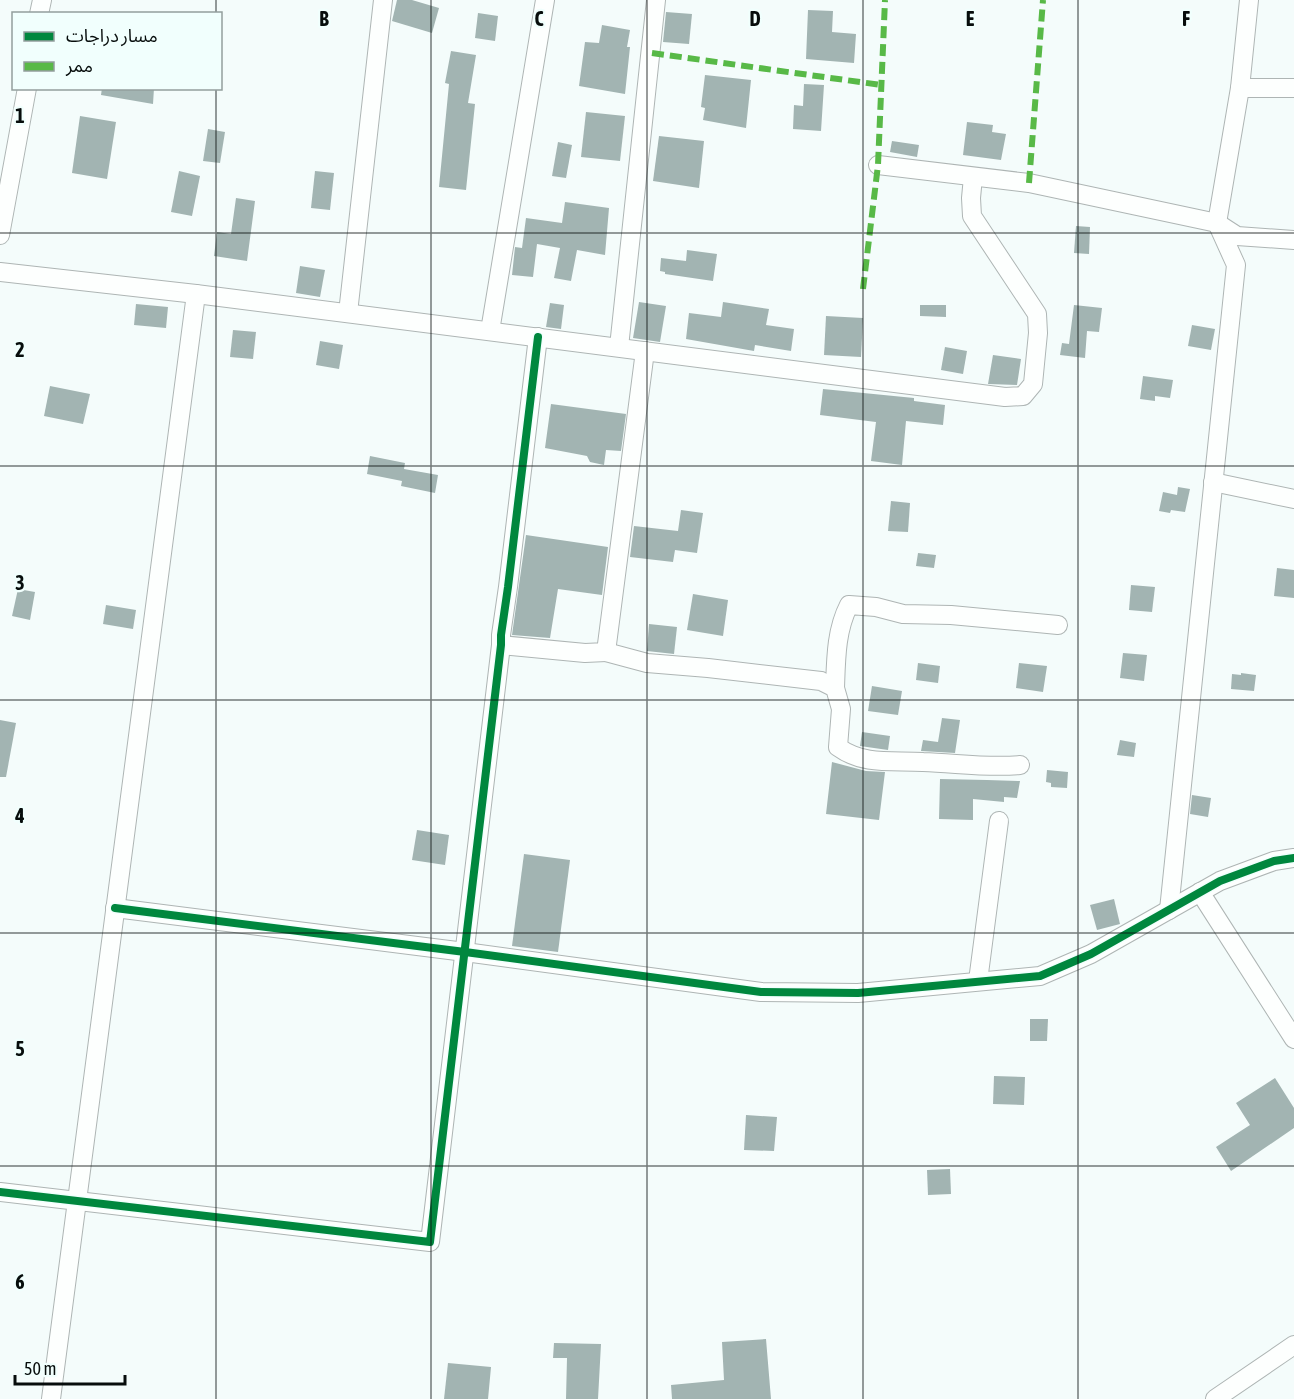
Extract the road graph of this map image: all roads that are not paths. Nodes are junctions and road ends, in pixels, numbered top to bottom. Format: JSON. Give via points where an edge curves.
{"nodes":[{"id":1,"x":383,"y":0,"type":"edge"},
{"id":2,"x":545,"y":0,"type":"edge"},
{"id":3,"x":656,"y":0,"type":"edge"},
{"id":4,"x":1249,"y":0,"type":"edge"},
{"id":5,"x":1240,"y":88,"type":"junction"},
{"id":6,"x":1294,"y":88,"type":"edge"},
{"id":7,"x":27,"y":90,"type":"edge"},
{"id":8,"x":878,"y":165,"type":"dead end"},
{"id":9,"x":973,"y":177,"type":"junction"},
{"id":10,"x":1217,"y":223,"type":"junction"},
{"id":11,"x":0,"y":235,"type":"edge"},
{"id":12,"x":1294,"y":240,"type":"edge"},
{"id":13,"x":0,"y":272,"type":"edge"},
{"id":14,"x":196,"y":294,"type":"junction"},
{"id":15,"x":348,"y":314,"type":"junction"},
{"id":16,"x":490,"y":331,"type":"junction"},
{"id":17,"x":538,"y":337,"type":"junction"},
{"id":18,"x":619,"y":347,"type":"junction"},
{"id":19,"x":645,"y":351,"type":"junction"},
{"id":20,"x":1214,"y":482,"type":"junction"},
{"id":21,"x":1294,"y":499,"type":"edge"},
{"id":22,"x":1058,"y":625,"type":"dead end"},
{"id":23,"x":501,"y":645,"type":"junction"},
{"id":24,"x":606,"y":652,"type":"junction"},
{"id":25,"x":835,"y":688,"type":"junction"},
{"id":26,"x":1020,"y":765,"type":"dead end"},
{"id":27,"x":999,"y":821,"type":"dead end"},
{"id":28,"x":1294,"y":858,"type":"edge"},
{"id":29,"x":1200,"y":892,"type":"junction"},
{"id":30,"x":115,"y":908,"type":"junction"},
{"id":31,"x":1169,"y":910,"type":"junction"},
{"id":32,"x":465,"y":952,"type":"junction"},
{"id":33,"x":978,"y":981,"type":"junction"},
{"id":34,"x":1294,"y":1039,"type":"edge"},
{"id":35,"x":0,"y":1192,"type":"edge"},
{"id":36,"x":77,"y":1201,"type":"junction"},
{"id":37,"x":1294,"y":1345,"type":"edge"},
{"id":38,"x":51,"y":1399,"type":"edge"},
{"id":39,"x":1215,"y":1399,"type":"edge"}],
"edges":[{"from":1,"to":15,"type":"street"},
{"from":2,"to":16,"type":"street"},
{"from":3,"to":18,"type":"street"},
{"from":4,"to":5,"type":"street"},
{"from":5,"to":6,"type":"street"},
{"from":5,"to":10,"type":"street"},
{"from":7,"to":11,"type":"street"},
{"from":8,"to":9,"type":"street"},
{"from":9,"to":10,"type":"street","via":[[1029,183]]},
{"from":9,"to":19,"type":"street","via":[[972,216],[1037,314],[1033,384],[1023,396],[1005,397]]},
{"from":10,"to":12,"type":"street","via":[[1237,236]]},
{"from":10,"to":20,"type":"street","via":[[1236,265]]},
{"from":13,"to":14,"type":"street"},
{"from":14,"to":15,"type":"street"},
{"from":14,"to":30,"type":"street"},
{"from":15,"to":16,"type":"street"},
{"from":16,"to":17,"type":"street"},
{"from":17,"to":18,"type":"street"},
{"from":17,"to":23,"type":"street"},
{"from":18,"to":19,"type":"street"},
{"from":19,"to":24,"type":"street"},
{"from":20,"to":21,"type":"street"},
{"from":20,"to":31,"type":"street"},
{"from":22,"to":25,"type":"street","via":[[903,614],[849,605],[842,619]]},
{"from":23,"to":24,"type":"street"},
{"from":23,"to":32,"type":"street"},
{"from":24,"to":25,"type":"street","via":[[647,663],[821,681]]},
{"from":25,"to":26,"type":"street","via":[[841,709],[838,747],[849,754],[881,762]]},
{"from":27,"to":33,"type":"street"},
{"from":28,"to":29,"type":"street","via":[[1274,861]]},
{"from":29,"to":31,"type":"street"},
{"from":29,"to":34,"type":"street"},
{"from":30,"to":32,"type":"street"},
{"from":30,"to":36,"type":"street"},
{"from":31,"to":33,"type":"street","via":[[1091,954],[1040,976]]},
{"from":32,"to":33,"type":"street","via":[[761,992],[858,993]]},
{"from":32,"to":36,"type":"street","via":[[430,1242]]},
{"from":35,"to":36,"type":"street"},
{"from":36,"to":38,"type":"street"},
{"from":37,"to":39,"type":"street"}]}
